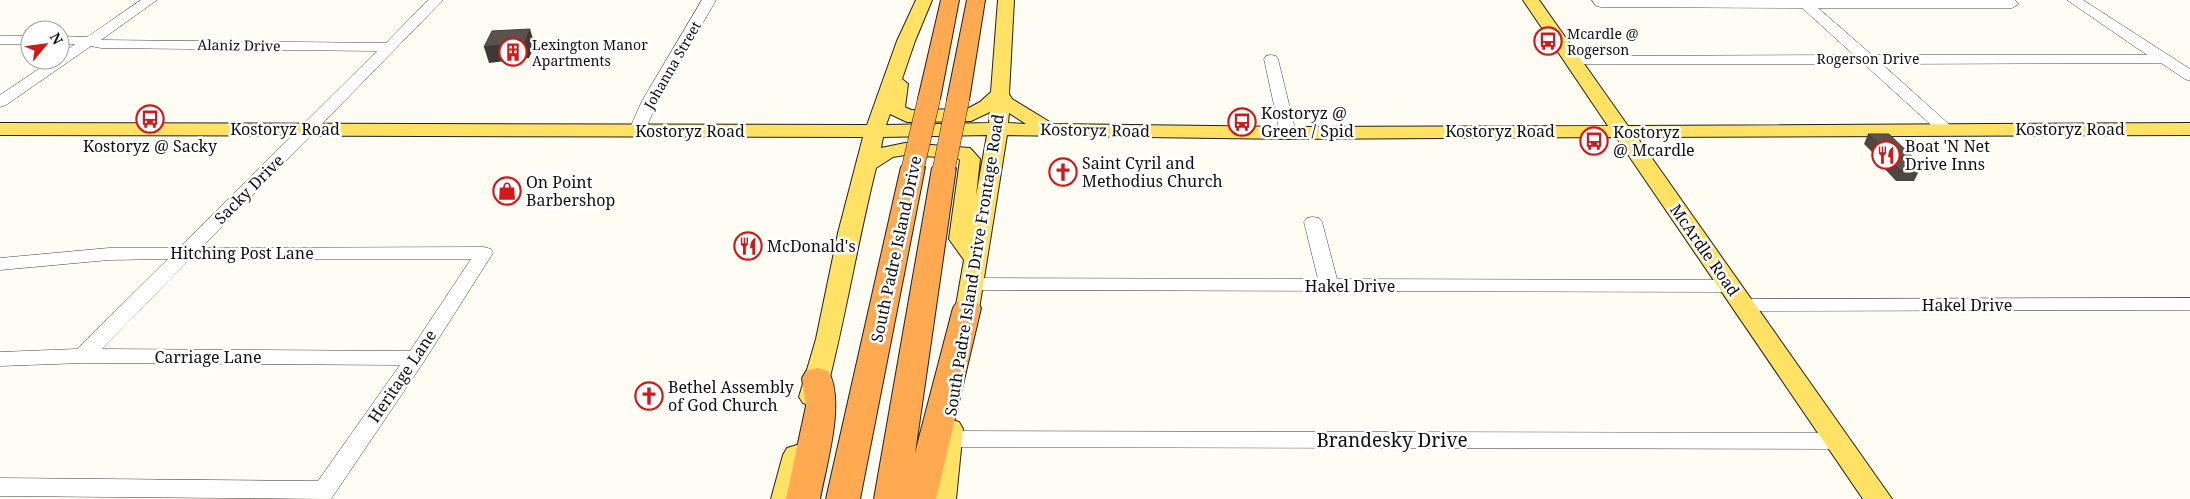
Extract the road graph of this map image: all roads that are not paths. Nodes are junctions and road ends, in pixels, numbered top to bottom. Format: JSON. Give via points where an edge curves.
{"nodes":[{"id":1,"x":150,"y":0,"type":"edge"},
{"id":2,"x":436,"y":0,"type":"edge"},
{"id":3,"x":709,"y":0,"type":"edge"},
{"id":4,"x":924,"y":0,"type":"edge"},
{"id":5,"x":950,"y":0,"type":"edge"},
{"id":6,"x":976,"y":0,"type":"edge"},
{"id":7,"x":1006,"y":0,"type":"edge"},
{"id":8,"x":1531,"y":0,"type":"edge"},
{"id":9,"x":1599,"y":0,"type":"edge"},
{"id":10,"x":2006,"y":0,"type":"edge"},
{"id":11,"x":2074,"y":0,"type":"edge"},
{"id":12,"x":1804,"y":2,"type":"edge"},
{"id":13,"x":0,"y":40,"type":"edge"},
{"id":14,"x":20,"y":40,"type":"edge"},
{"id":15,"x":70,"y":41,"type":"edge"},
{"id":16,"x":906,"y":41,"type":"junction"},
{"id":17,"x":90,"y":42,"type":"junction"},
{"id":18,"x":389,"y":47,"type":"junction"},
{"id":19,"x":1866,"y":58,"type":"junction"},
{"id":20,"x":2163,"y":58,"type":"junction"},
{"id":21,"x":1271,"y":59,"type":"dead end"},
{"id":22,"x":1573,"y":60,"type":"junction"},
{"id":23,"x":2190,"y":76,"type":"edge"},
{"id":24,"x":1000,"y":94,"type":"junction"},
{"id":25,"x":0,"y":102,"type":"edge"},
{"id":26,"x":0,"y":129,"type":"edge"},
{"id":27,"x":309,"y":129,"type":"junction"},
{"id":28,"x":998,"y":129,"type":"junction"},
{"id":29,"x":2190,"y":129,"type":"edge"},
{"id":30,"x":637,"y":130,"type":"junction"},
{"id":31,"x":874,"y":130,"type":"junction"},
{"id":32,"x":1049,"y":130,"type":"junction"},
{"id":33,"x":1946,"y":130,"type":"junction"},
{"id":34,"x":1622,"y":131,"type":"junction"},
{"id":35,"x":1288,"y":132,"type":"junction"},
{"id":36,"x":866,"y":165,"type":"junction"},
{"id":37,"x":1313,"y":222,"type":"dead end"},
{"id":38,"x":186,"y":253,"type":"junction"},
{"id":39,"x":484,"y":253,"type":"joint"},
{"id":40,"x":0,"y":264,"type":"edge"},
{"id":41,"x":971,"y":284,"type":"junction"},
{"id":42,"x":1329,"y":286,"type":"junction"},
{"id":43,"x":1730,"y":286,"type":"junction"},
{"id":44,"x":2190,"y":304,"type":"edge"},
{"id":45,"x":1744,"y":305,"type":"junction"},
{"id":46,"x":82,"y":356,"type":"junction"},
{"id":47,"x":416,"y":358,"type":"junction"},
{"id":48,"x":0,"y":359,"type":"edge"},
{"id":49,"x":816,"y":378,"type":"junction"},
{"id":50,"x":947,"y":439,"type":"junction"},
{"id":51,"x":1837,"y":440,"type":"junction"},
{"id":52,"x":0,"y":487,"type":"edge"},
{"id":53,"x":321,"y":494,"type":"edge"},
{"id":54,"x":785,"y":499,"type":"edge"},
{"id":55,"x":803,"y":499,"type":"edge"},
{"id":56,"x":843,"y":499,"type":"edge"},
{"id":57,"x":891,"y":499,"type":"edge"},
{"id":58,"x":919,"y":499,"type":"edge"},
{"id":59,"x":942,"y":499,"type":"edge"},
{"id":60,"x":1878,"y":499,"type":"edge"}],
"edges":[{"from":1,"to":17,"type":"street"},
{"from":2,"to":18,"type":"street","name":"Sacky Drive"},
{"from":3,"to":30,"type":"street","name":"Johanna Street","via":[[650,101]]},
{"from":4,"to":16,"type":"main road"},
{"from":5,"to":56,"type":"highway","name":"South Padre Island Drive","bridge":true},
{"from":6,"to":57,"type":"highway","name":"South Padre Island Drive","bridge":true,"via":[[944,168]]},
{"from":7,"to":24,"type":"main road","name":"South Padre Island Drive Frontage Road"},
{"from":8,"to":22,"type":"main road","name":"McArdle Road"},
{"from":9,"to":12,"type":"street"},
{"from":10,"to":12,"type":"street","via":[[2012,4]]},
{"from":11,"to":20,"type":"street"},
{"from":12,"to":19,"type":"street"},
{"from":13,"to":14,"type":"street"},
{"from":15,"to":17,"type":"street","name":"Alaniz Drive"},
{"from":16,"to":24,"type":"main road","via":[[894,109],[907,116],[971,115]]},
{"from":16,"to":31,"type":"main road"},
{"from":17,"to":18,"type":"street","name":"Alaniz Drive"},
{"from":17,"to":25,"type":"street"},
{"from":18,"to":27,"type":"street","name":"Sacky Drive"},
{"from":19,"to":20,"type":"street","name":"Rogerson Drive"},
{"from":19,"to":22,"type":"street","name":"Rogerson Drive"},
{"from":19,"to":33,"type":"street"},
{"from":20,"to":23,"type":"street"},
{"from":21,"to":35,"type":"street"},
{"from":22,"to":34,"type":"main road","name":"McArdle Road"},
{"from":24,"to":28,"type":"main road","name":"South Padre Island Drive Frontage Road"},
{"from":24,"to":32,"type":"main road","via":[[1004,102]]},
{"from":26,"to":27,"type":"main road","name":"Kostoryz Road"},
{"from":27,"to":30,"type":"main road","name":"Kostoryz Road"},
{"from":27,"to":38,"type":"street","name":"Sacky Drive"},
{"from":28,"to":31,"type":"main road","name":"Kostoryz Road"},
{"from":28,"to":32,"type":"main road","name":"Kostoryz Road"},
{"from":28,"to":41,"type":"main road","name":"South Padre Island Drive Frontage Road"},
{"from":29,"to":33,"type":"main road","name":"Kostoryz Road"},
{"from":30,"to":31,"type":"main road","name":"Kostoryz Road"},
{"from":31,"to":36,"type":"main road"},
{"from":32,"to":35,"type":"main road","name":"Kostoryz Road"},
{"from":33,"to":34,"type":"main road","name":"Kostoryz Road"},
{"from":34,"to":35,"type":"main road","name":"Kostoryz Road"},
{"from":34,"to":43,"type":"main road","name":"McArdle Road"},
{"from":36,"to":41,"type":"main road","via":[[887,152],[905,149],[962,152],[970,159],[960,239]]},
{"from":36,"to":49,"type":"main road","via":[[828,339]]},
{"from":37,"to":42,"type":"street"},
{"from":38,"to":39,"type":"street","name":"Hitching Post Lane"},
{"from":38,"to":40,"type":"street","name":"Hitching Post Lane","via":[[109,254]]},
{"from":38,"to":46,"type":"street","name":"Sacky Drive"},
{"from":39,"to":47,"type":"street","name":"Heritage Lane"},
{"from":41,"to":42,"type":"street","name":"Hakel Drive"},
{"from":41,"to":50,"type":"main road","name":"South Padre Island Drive Frontage Road"},
{"from":41,"to":58,"type":"highway"},
{"from":42,"to":43,"type":"street","name":"Hakel Drive"},
{"from":43,"to":45,"type":"main road","name":"McArdle Road"},
{"from":44,"to":45,"type":"street","name":"Hakel Drive"},
{"from":45,"to":51,"type":"main road","name":"McArdle Road"},
{"from":46,"to":47,"type":"street","name":"Carriage Lane"},
{"from":46,"to":48,"type":"street","name":"Carriage Lane"},
{"from":47,"to":53,"type":"street","name":"Heritage Lane"},
{"from":49,"to":54,"type":"main road"},
{"from":49,"to":55,"type":"highway","via":[[821,406]]},
{"from":50,"to":51,"type":"street","name":"Brandesky Drive"},
{"from":50,"to":59,"type":"main road","name":"South Padre Island Drive Frontage Road"},
{"from":51,"to":60,"type":"main road","name":"McArdle Road"},
{"from":52,"to":53,"type":"street"}]}
